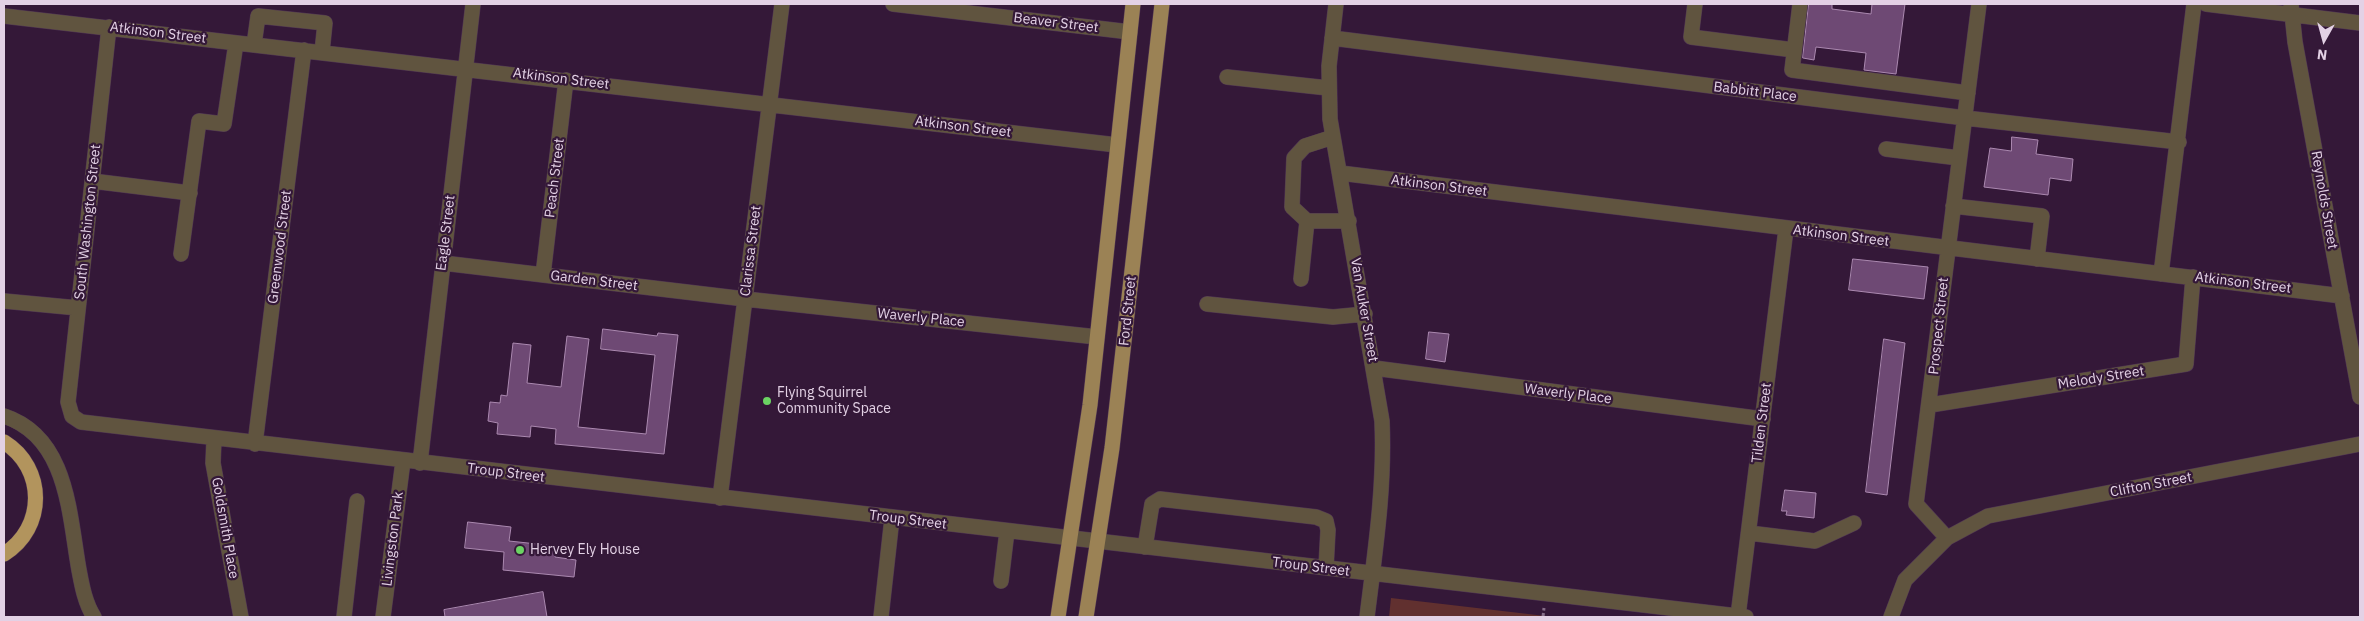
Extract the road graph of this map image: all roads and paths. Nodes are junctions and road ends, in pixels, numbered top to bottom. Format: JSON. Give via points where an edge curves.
{"nodes":[{"id":1,"x":473,"y":4,"type":"edge"},
{"id":2,"x":782,"y":4,"type":"edge"},
{"id":3,"x":893,"y":4,"type":"edge"},
{"id":4,"x":1133,"y":4,"type":"edge"},
{"id":5,"x":1162,"y":4,"type":"edge"},
{"id":6,"x":1336,"y":4,"type":"edge"},
{"id":7,"x":1695,"y":4,"type":"edge"},
{"id":8,"x":1800,"y":4,"type":"edge"},
{"id":9,"x":1979,"y":4,"type":"edge"},
{"id":10,"x":2194,"y":4,"type":"edge"},
{"id":11,"x":2206,"y":4,"type":"edge"},
{"id":12,"x":2291,"y":9,"type":"edge"},
{"id":13,"x":4,"y":16,"type":"edge"},
{"id":14,"x":2360,"y":23,"type":"edge"},
{"id":15,"x":109,"y":27,"type":"junction"},
{"id":16,"x":1130,"y":32,"type":"junction"},
{"id":17,"x":1332,"y":38,"type":"junction"},
{"id":18,"x":236,"y":43,"type":"junction"},
{"id":19,"x":254,"y":45,"type":"junction"},
{"id":20,"x":304,"y":50,"type":"junction"},
{"id":21,"x":1794,"y":50,"type":"junction"},
{"id":22,"x":322,"y":52,"type":"junction"},
{"id":23,"x":465,"y":68,"type":"junction"},
{"id":24,"x":1227,"y":77,"type":"dead end"},
{"id":25,"x":566,"y":80,"type":"junction"},
{"id":26,"x":1328,"y":88,"type":"junction"},
{"id":27,"x":1968,"y":93,"type":"junction"},
{"id":28,"x":769,"y":103,"type":"junction"},
{"id":29,"x":1965,"y":118,"type":"junction"},
{"id":30,"x":1333,"y":138,"type":"junction"},
{"id":31,"x":2179,"y":142,"type":"junction"},
{"id":32,"x":1117,"y":145,"type":"junction"},
{"id":33,"x":1886,"y":150,"type":"dead end"},
{"id":34,"x":1959,"y":158,"type":"junction"},
{"id":35,"x":1340,"y":173,"type":"junction"},
{"id":36,"x":92,"y":181,"type":"junction"},
{"id":37,"x":190,"y":193,"type":"junction"},
{"id":38,"x":1953,"y":206,"type":"junction"},
{"id":39,"x":1307,"y":221,"type":"junction"},
{"id":40,"x":1349,"y":221,"type":"junction"},
{"id":41,"x":1786,"y":229,"type":"junction"},
{"id":42,"x":1947,"y":249,"type":"junction"},
{"id":43,"x":181,"y":254,"type":"dead end"},
{"id":44,"x":2037,"y":259,"type":"junction"},
{"id":45,"x":443,"y":263,"type":"junction"},
{"id":46,"x":2161,"y":274,"type":"junction"},
{"id":47,"x":543,"y":275,"type":"junction"},
{"id":48,"x":2193,"y":277,"type":"junction"},
{"id":49,"x":1301,"y":280,"type":"dead end"},
{"id":50,"x":2342,"y":296,"type":"junction"},
{"id":51,"x":745,"y":299,"type":"junction"},
{"id":52,"x":4,"y":301,"type":"edge"},
{"id":53,"x":1207,"y":304,"type":"dead end"},
{"id":54,"x":78,"y":308,"type":"junction"},
{"id":55,"x":1364,"y":314,"type":"junction"},
{"id":56,"x":1097,"y":337,"type":"junction"},
{"id":57,"x":1374,"y":368,"type":"junction"},
{"id":58,"x":2360,"y":397,"type":"edge"},
{"id":59,"x":1930,"y":405,"type":"junction"},
{"id":60,"x":4,"y":416,"type":"edge"},
{"id":61,"x":72,"y":416,"type":"joint"},
{"id":62,"x":1763,"y":419,"type":"junction"},
{"id":63,"x":214,"y":439,"type":"junction"},
{"id":64,"x":4,"y":442,"type":"edge"},
{"id":65,"x":255,"y":444,"type":"junction"},
{"id":66,"x":2360,"y":444,"type":"edge"},
{"id":67,"x":403,"y":461,"type":"junction"},
{"id":68,"x":420,"y":463,"type":"junction"},
{"id":69,"x":720,"y":498,"type":"junction"},
{"id":70,"x":358,"y":501,"type":"dead end"},
{"id":71,"x":892,"y":518,"type":"junction"},
{"id":72,"x":1854,"y":523,"type":"dead end"},
{"id":73,"x":1007,"y":531,"type":"junction"},
{"id":74,"x":1749,"y":533,"type":"junction"},
{"id":75,"x":1947,"y":538,"type":"junction"},
{"id":76,"x":1070,"y":539,"type":"junction"},
{"id":77,"x":1098,"y":542,"type":"junction"},
{"id":78,"x":1146,"y":547,"type":"junction"},
{"id":79,"x":4,"y":554,"type":"edge"},
{"id":80,"x":1326,"y":568,"type":"junction"},
{"id":81,"x":1372,"y":574,"type":"junction"},
{"id":82,"x":1001,"y":581,"type":"dead end"},
{"id":83,"x":94,"y":617,"type":"edge"},
{"id":84,"x":241,"y":617,"type":"edge"},
{"id":85,"x":344,"y":617,"type":"edge"},
{"id":86,"x":383,"y":617,"type":"edge"},
{"id":87,"x":881,"y":617,"type":"edge"},
{"id":88,"x":1058,"y":617,"type":"edge"},
{"id":89,"x":1086,"y":617,"type":"edge"},
{"id":90,"x":1367,"y":617,"type":"edge"},
{"id":91,"x":1742,"y":617,"type":"edge"},
{"id":92,"x":1891,"y":617,"type":"edge"}],
"edges":[{"from":1,"to":23,"type":"street","name":"Eagle Street"},
{"from":2,"to":28,"type":"street","name":"Clarissa Street"},
{"from":3,"to":16,"type":"street","name":"Beaver Street"},
{"from":4,"to":16,"type":"main road","name":"Ford Street"},
{"from":5,"to":77,"type":"main road","name":"Ford Street","via":[[1114,432]]},
{"from":6,"to":17,"type":"street","name":"Van Auker Street"},
{"from":7,"to":21,"type":"street","via":[[1691,36]]},
{"from":8,"to":21,"type":"street"},
{"from":9,"to":27,"type":"street","name":"Prospect Street"},
{"from":10,"to":31,"type":"street"},
{"from":11,"to":12,"type":"street"},
{"from":12,"to":14,"type":"street"},
{"from":12,"to":50,"type":"street","name":"Reynolds Street"},
{"from":13,"to":15,"type":"street","name":"Atkinson Street"},
{"from":15,"to":18,"type":"street","name":"Atkinson Street"},
{"from":15,"to":36,"type":"street","name":"South Washington Street"},
{"from":16,"to":32,"type":"main road","name":"Ford Street"},
{"from":17,"to":26,"type":"street","name":"Van Auker Street"},
{"from":17,"to":29,"type":"street","name":"Babbitt Place"},
{"from":18,"to":19,"type":"street","name":"Atkinson Street"},
{"from":18,"to":37,"type":"street","via":[[224,124],[199,121]]},
{"from":19,"to":20,"type":"street","name":"Atkinson Street"},
{"from":19,"to":22,"type":"street","via":[[258,16],[268,17],[325,23]]},
{"from":20,"to":22,"type":"street","name":"Atkinson Street"},
{"from":20,"to":65,"type":"street","name":"Greenwood Street"},
{"from":21,"to":27,"type":"street","via":[[1792,70]]},
{"from":22,"to":23,"type":"street","name":"Atkinson Street"},
{"from":23,"to":25,"type":"street","name":"Atkinson Street"},
{"from":23,"to":45,"type":"street","name":"Eagle Street"},
{"from":24,"to":26,"type":"street"},
{"from":25,"to":28,"type":"street","name":"Atkinson Street"},
{"from":25,"to":47,"type":"street","name":"Peach Street"},
{"from":26,"to":30,"type":"street","name":"Van Auker Street"},
{"from":27,"to":29,"type":"street","name":"Prospect Street"},
{"from":28,"to":32,"type":"street","name":"Atkinson Street"},
{"from":28,"to":51,"type":"street","name":"Clarissa Street"},
{"from":29,"to":31,"type":"street","name":"Babbitt Place"},
{"from":29,"to":34,"type":"street","name":"Prospect Street"},
{"from":30,"to":35,"type":"street","name":"Van Auker Street"},
{"from":30,"to":39,"type":"street","via":[[1305,146],[1294,158],[1292,208]]},
{"from":31,"to":46,"type":"street"},
{"from":32,"to":56,"type":"main road","name":"Ford Street"},
{"from":33,"to":34,"type":"street"},
{"from":34,"to":38,"type":"street","name":"Prospect Street"},
{"from":35,"to":40,"type":"street","name":"Van Auker Street"},
{"from":35,"to":41,"type":"street","name":"Atkinson Street"},
{"from":36,"to":37,"type":"street"},
{"from":36,"to":54,"type":"street","name":"South Washington Street"},
{"from":37,"to":43,"type":"street"},
{"from":38,"to":42,"type":"street","name":"Prospect Street"},
{"from":38,"to":44,"type":"street","via":[[2042,216]]},
{"from":39,"to":40,"type":"street"},
{"from":39,"to":49,"type":"street"},
{"from":40,"to":55,"type":"street","name":"Van Auker Street"},
{"from":41,"to":42,"type":"street","name":"Atkinson Street"},
{"from":41,"to":62,"type":"street","name":"Tilden Street"},
{"from":42,"to":44,"type":"street","name":"Atkinson Street"},
{"from":42,"to":59,"type":"street","name":"Prospect Street"},
{"from":44,"to":46,"type":"street","name":"Atkinson Street"},
{"from":45,"to":47,"type":"street","name":"Garden Street"},
{"from":45,"to":68,"type":"street","name":"Eagle Street"},
{"from":46,"to":48,"type":"street","name":"Atkinson Street"},
{"from":47,"to":51,"type":"street","name":"Garden Street"},
{"from":48,"to":50,"type":"street","name":"Atkinson Street"},
{"from":48,"to":59,"type":"street","name":"Melody Street","via":[[2186,364]]},
{"from":50,"to":58,"type":"street","name":"Reynolds Street"},
{"from":51,"to":56,"type":"street","name":"Waverly Place"},
{"from":51,"to":69,"type":"street","name":"Clarissa Street"},
{"from":52,"to":54,"type":"street"},
{"from":53,"to":55,"type":"street","via":[[1332,317]]},
{"from":54,"to":61,"type":"street","name":"South Washington Street","via":[[68,402]]},
{"from":55,"to":57,"type":"street","name":"Van Auker Street"},
{"from":56,"to":76,"type":"main road","name":"Ford Street"},
{"from":57,"to":62,"type":"street","name":"Waverly Place"},
{"from":57,"to":81,"type":"street","name":"Van Auker Street","via":[[1383,452]]},
{"from":59,"to":75,"type":"street","name":"Prospect Street","via":[[1916,504]]},
{"from":60,"to":83,"type":"street","via":[[32,432],[51,453],[61,477],[84,594]]},
{"from":61,"to":63,"type":"street","name":"Troup Street","via":[[87,424]]},
{"from":62,"to":74,"type":"street","name":"Tilden Street"},
{"from":63,"to":65,"type":"street","name":"Troup Street"},
{"from":63,"to":84,"type":"street","name":"Goldsmith Place","via":[[213,463]]},
{"from":64,"to":79,"type":"highway","via":[[28,465],[36,499],[26,533]]},
{"from":65,"to":67,"type":"street","name":"Troup Street"},
{"from":66,"to":75,"type":"street","name":"Clifton Street","via":[[1988,516]]},
{"from":67,"to":68,"type":"street","name":"Troup Street"},
{"from":67,"to":86,"type":"street","name":"Livingston Park"},
{"from":68,"to":69,"type":"street","name":"Troup Street"},
{"from":69,"to":71,"type":"street","name":"Troup Street"},
{"from":70,"to":85,"type":"street"},
{"from":71,"to":73,"type":"street","name":"Troup Street"},
{"from":71,"to":87,"type":"street"},
{"from":72,"to":74,"type":"street","via":[[1815,541]]},
{"from":73,"to":76,"type":"street","name":"Troup Street"},
{"from":73,"to":82,"type":"street"},
{"from":74,"to":91,"type":"street","name":"Tilden Street"},
{"from":75,"to":92,"type":"street","via":[[1905,580]]},
{"from":76,"to":77,"type":"street","name":"Troup Street"},
{"from":76,"to":88,"type":"main road","name":"Ford Street"},
{"from":77,"to":78,"type":"street","name":"Troup Street"},
{"from":77,"to":89,"type":"main road","name":"Ford Street"},
{"from":78,"to":80,"type":"street","name":"Troup Street"},
{"from":78,"to":80,"type":"street","via":[[1152,504],[1160,499],[1316,517],[1326,521],[1328,530]]},
{"from":80,"to":81,"type":"street","name":"Troup Street"},
{"from":81,"to":90,"type":"street","name":"Van Auker Street"},
{"from":81,"to":91,"type":"street","name":"Troup Street"}]}
